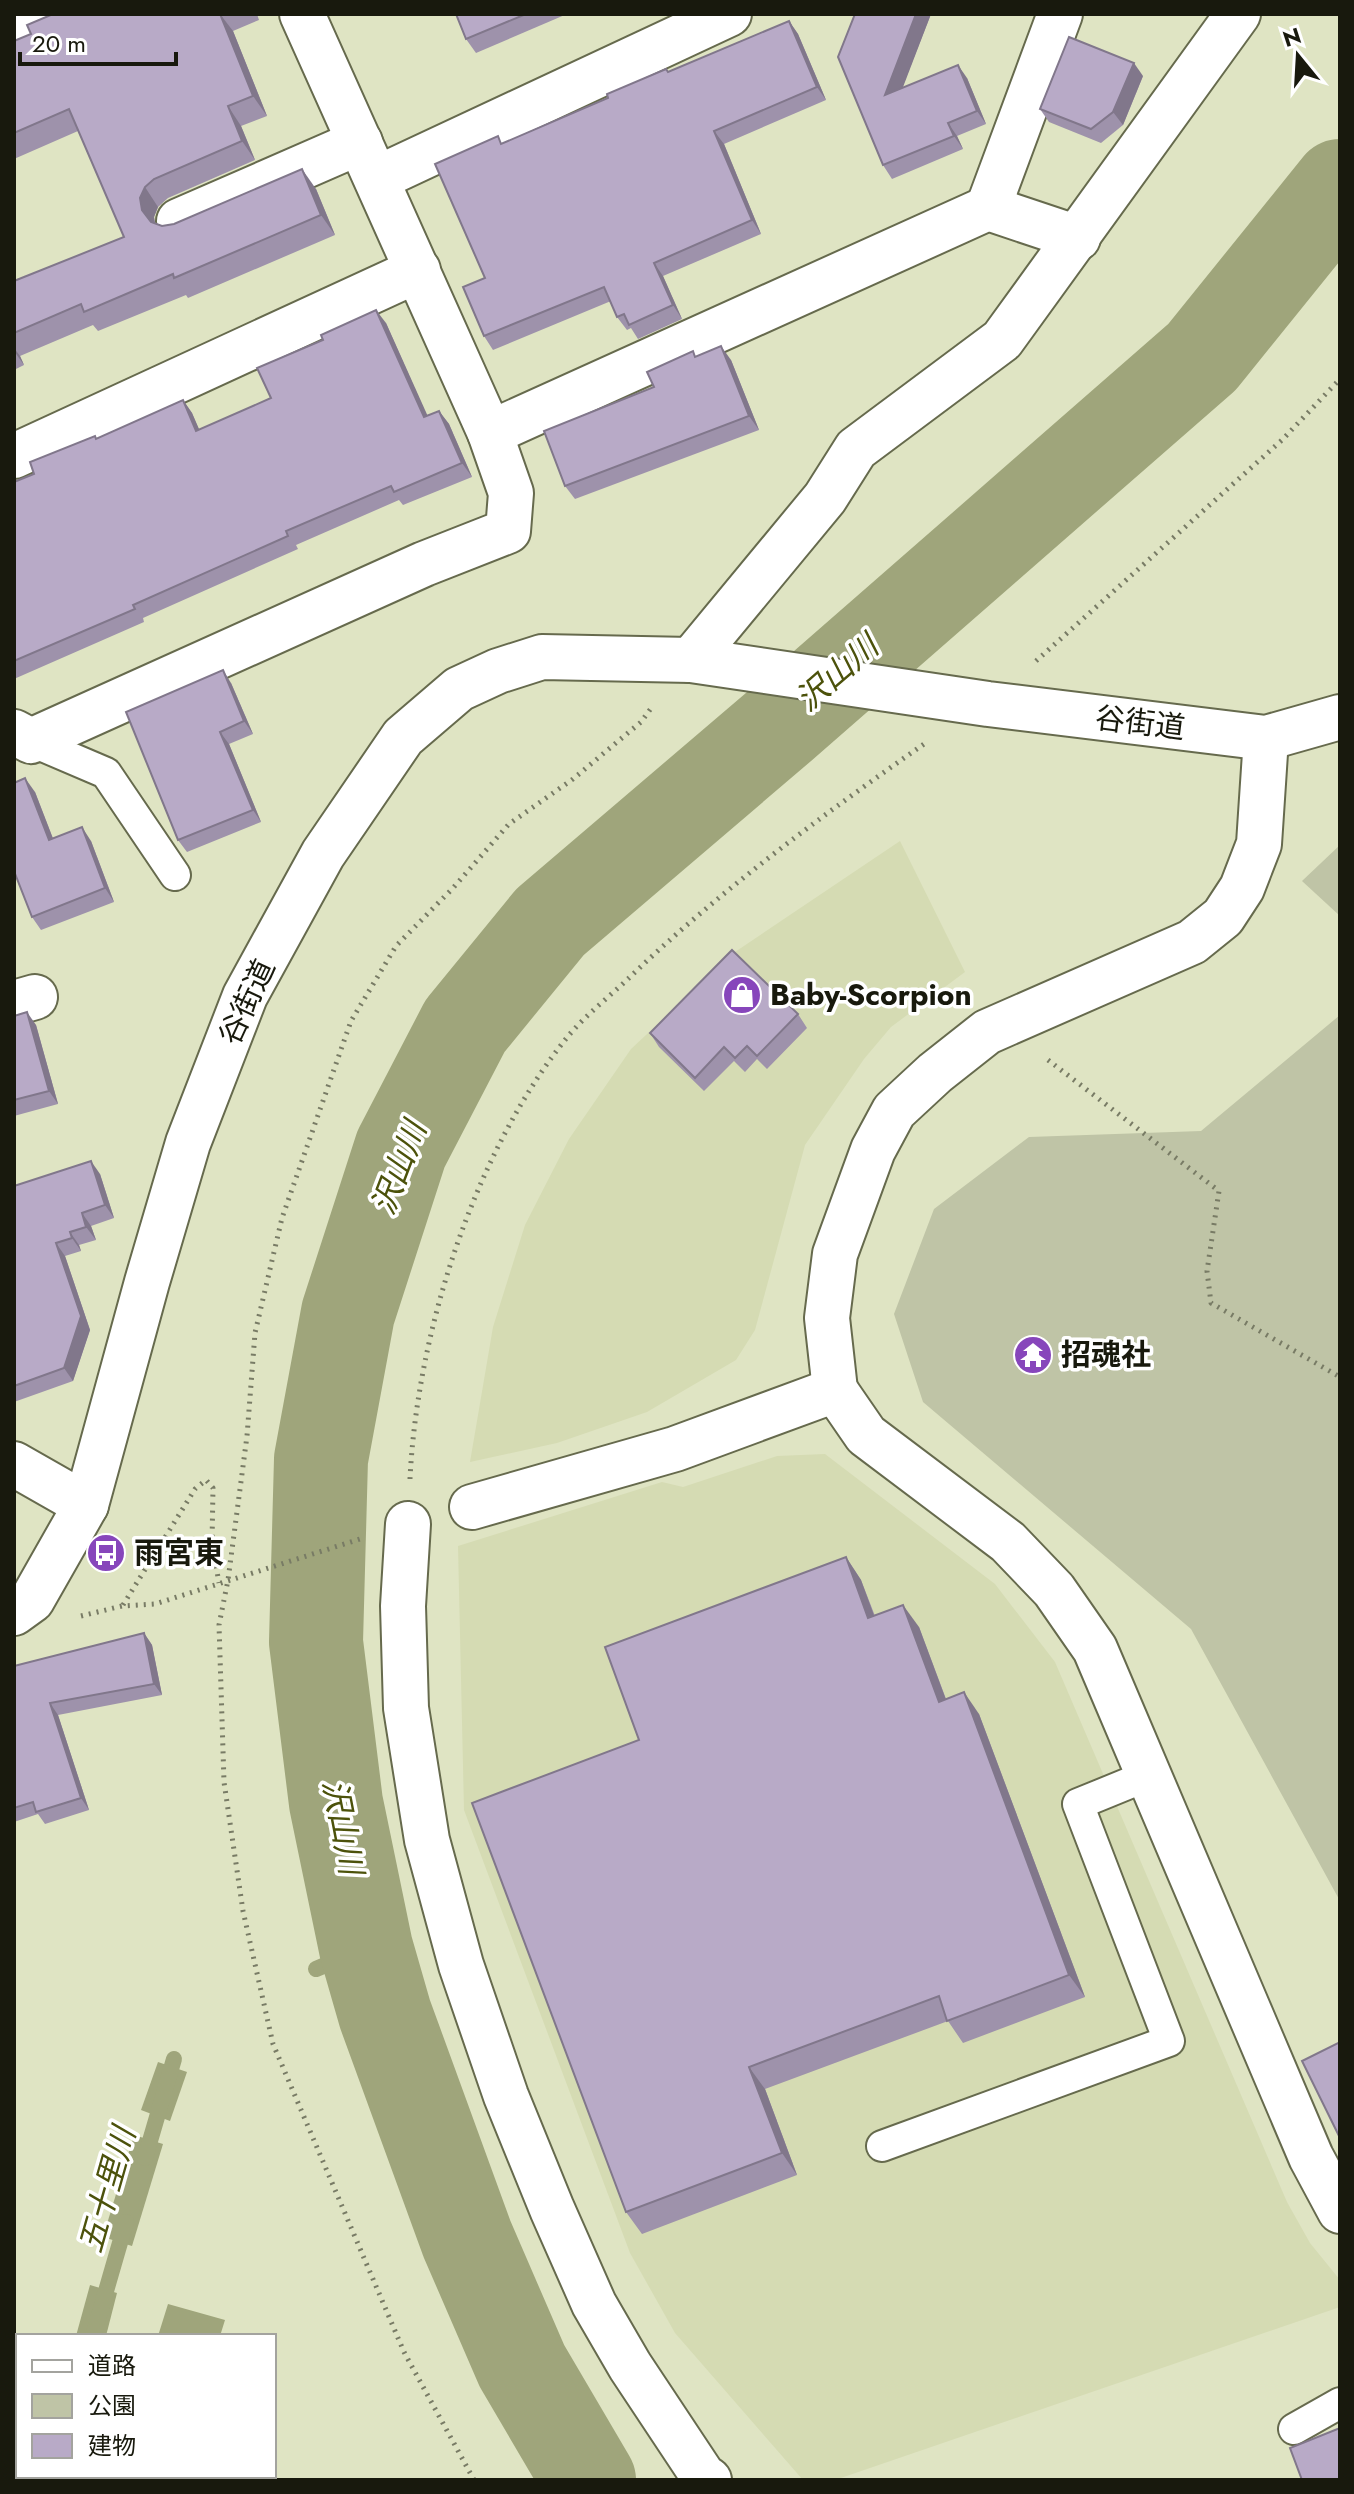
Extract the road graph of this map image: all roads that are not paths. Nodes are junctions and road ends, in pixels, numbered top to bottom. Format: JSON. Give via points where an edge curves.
{"nodes":[{"id":1,"x":27,"y":14,"type":"edge"},
{"id":2,"x":302,"y":14,"type":"edge"},
{"id":3,"x":729,"y":14,"type":"edge"},
{"id":4,"x":1060,"y":14,"type":"edge"},
{"id":5,"x":1238,"y":14,"type":"edge"},
{"id":6,"x":14,"y":20,"type":"edge"},
{"id":7,"x":369,"y":160,"type":"junction"},
{"id":8,"x":988,"y":208,"type":"junction"},
{"id":9,"x":179,"y":221,"type":"edge"},
{"id":10,"x":1078,"y":238,"type":"junction"},
{"id":11,"x":418,"y":270,"type":"junction"},
{"id":12,"x":490,"y":433,"type":"junction"},
{"id":13,"x":14,"y":456,"type":"edge"},
{"id":14,"x":711,"y":664,"type":"junction"},
{"id":15,"x":1340,"y":717,"type":"edge"},
{"id":16,"x":23,"y":737,"type":"edge"},
{"id":17,"x":1266,"y":738,"type":"junction"},
{"id":18,"x":175,"y":875,"type":"dead end"},
{"id":19,"x":835,"y":1390,"type":"junction"},
{"id":20,"x":14,"y":1464,"type":"edge"},
{"id":21,"x":86,"y":1505,"type":"junction"},
{"id":22,"x":472,"y":1507,"type":"dead end"},
{"id":23,"x":408,"y":1524,"type":"road end"},
{"id":24,"x":14,"y":1613,"type":"edge"},
{"id":25,"x":1149,"y":1775,"type":"junction"},
{"id":26,"x":882,"y":2146,"type":"dead end"},
{"id":27,"x":1340,"y":2211,"type":"edge"},
{"id":28,"x":1340,"y":2403,"type":"edge"},
{"id":29,"x":1294,"y":2429,"type":"dead end"},
{"id":30,"x":709,"y":2480,"type":"edge"}],
"edges":[{"from":1,"to":6,"type":"street"},
{"from":2,"to":7,"type":"street"},
{"from":3,"to":7,"type":"street"},
{"from":4,"to":8,"type":"street"},
{"from":5,"to":10,"type":"street"},
{"from":7,"to":9,"type":"street"},
{"from":7,"to":11,"type":"street"},
{"from":8,"to":10,"type":"street"},
{"from":8,"to":12,"type":"street"},
{"from":10,"to":14,"type":"street","via":[[1002,340],[856,449]]},
{"from":11,"to":12,"type":"street"},
{"from":11,"to":13,"type":"street"},
{"from":12,"to":16,"type":"street","via":[[511,493],[508,531]]},
{"from":14,"to":17,"type":"street","name":"谷街道"},
{"from":14,"to":21,"type":"street","name":"谷街道","via":[[542,657],[459,689],[403,737],[323,854],[245,996],[188,1143]]},
{"from":15,"to":17,"type":"street","name":"谷街道"},
{"from":16,"to":18,"type":"lane","via":[[106,773]]},
{"from":17,"to":19,"type":"street","via":[[1259,844],[1242,888],[1223,917],[1192,942],[987,1032],[894,1111],[873,1150],[835,1254],[827,1318]]},
{"from":19,"to":22,"type":"street","via":[[675,1449]]},
{"from":19,"to":25,"type":"street","via":[[866,1435],[1008,1542],[1054,1590],[1095,1649]]},
{"from":20,"to":21,"type":"street"},
{"from":21,"to":24,"type":"street","name":"谷街道","via":[[32,1600]]},
{"from":23,"to":30,"type":"street","via":[[403,1606],[406,1708],[427,1840],[461,1965],[506,2096],[594,2304]]},
{"from":25,"to":26,"type":"lane","via":[[1078,1804],[1169,2041]]},
{"from":25,"to":27,"type":"street","via":[[1311,2157]]},
{"from":28,"to":29,"type":"lane"}]}
